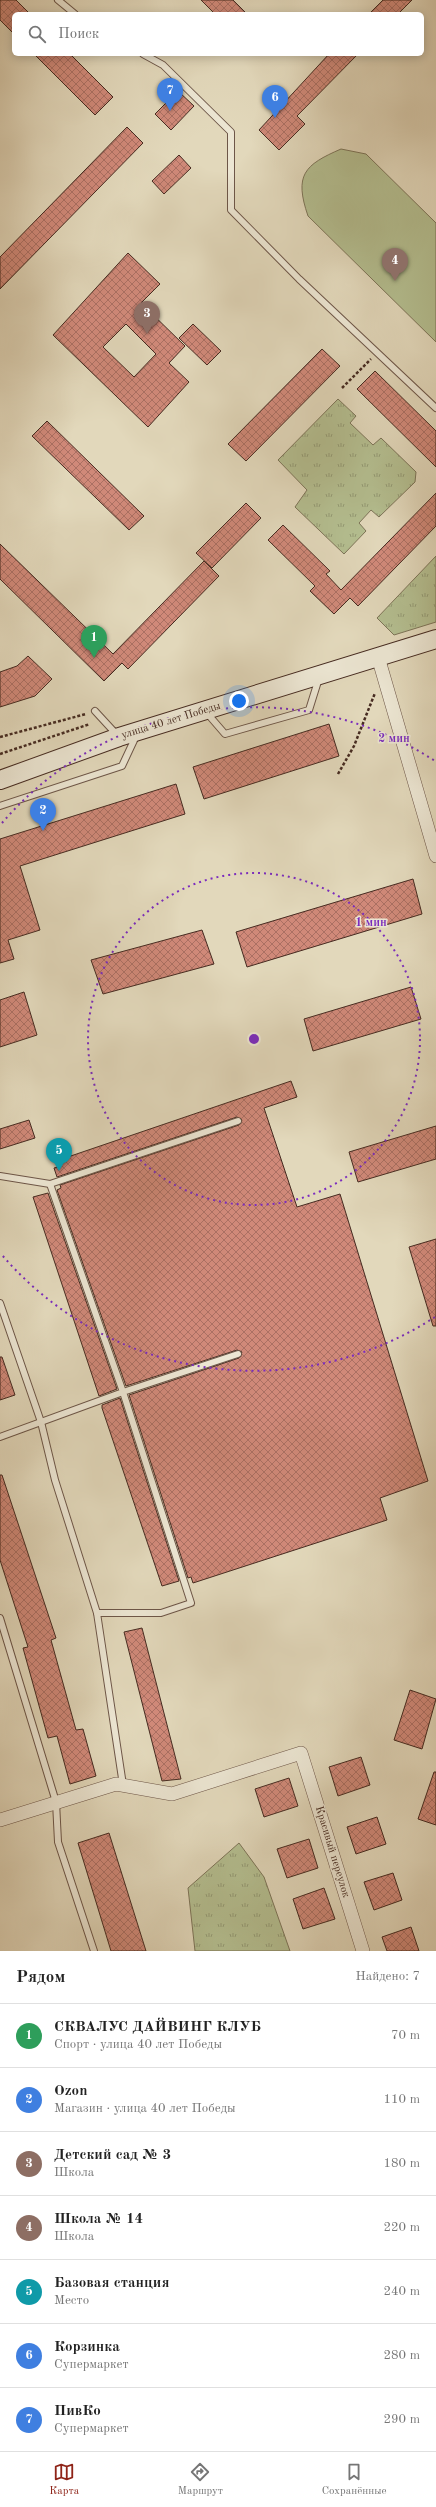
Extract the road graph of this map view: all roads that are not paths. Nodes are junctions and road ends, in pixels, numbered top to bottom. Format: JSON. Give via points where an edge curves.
{"nodes":[{"id":1,"x":58,"y":0,"type":"edge"},
{"id":2,"x":73,"y":12,"type":"edge"},
{"id":3,"x":147,"y":56,"type":"edge"},
{"id":4,"x":436,"y":408,"type":"edge"},
{"id":5,"x":436,"y":639,"type":"edge"},
{"id":6,"x":381,"y":664,"type":"junction"},
{"id":7,"x":320,"y":674,"type":"junction"},
{"id":8,"x":205,"y":710,"type":"junction"},
{"id":9,"x":94,"y":711,"type":"road end"},
{"id":10,"x":138,"y":731,"type":"junction"},
{"id":11,"x":119,"y":737,"type":"junction"},
{"id":12,"x":0,"y":780,"type":"edge"},
{"id":13,"x":0,"y":806,"type":"edge"},
{"id":14,"x":436,"y":856,"type":"edge"},
{"id":15,"x":238,"y":1121,"type":"dead end"},
{"id":16,"x":0,"y":1176,"type":"edge"},
{"id":17,"x":50,"y":1184,"type":"junction"},
{"id":18,"x":0,"y":1303,"type":"edge"},
{"id":19,"x":238,"y":1354,"type":"dead end"},
{"id":20,"x":123,"y":1392,"type":"junction"},
{"id":21,"x":41,"y":1422,"type":"junction"},
{"id":22,"x":0,"y":1437,"type":"edge"},
{"id":23,"x":97,"y":1613,"type":"junction"},
{"id":24,"x":0,"y":1621,"type":"edge"},
{"id":25,"x":123,"y":1785,"type":"junction"},
{"id":26,"x":56,"y":1802,"type":"junction"},
{"id":27,"x":0,"y":1820,"type":"edge"},
{"id":28,"x":94,"y":1951,"type":"edge"},
{"id":29,"x":363,"y":1951,"type":"edge"}],
"edges":[{"from":1,"to":2,"type":"lane"},
{"from":3,"to":4,"type":"lane","via":[[163,65],[231,132],[231,210]]},
{"from":5,"to":6,"type":"main road","name":"улица 40 лет Победы"},
{"from":6,"to":7,"type":"main road","name":"улица 40 лет Победы"},
{"from":6,"to":14,"type":"street"},
{"from":7,"to":8,"type":"main road","name":"улица 40 лет Победы"},
{"from":7,"to":8,"type":"lane","via":[[309,710],[225,734]]},
{"from":8,"to":10,"type":"main road","name":"улица 40 лет Победы"},
{"from":9,"to":11,"type":"lane"},
{"from":10,"to":11,"type":"main road","name":"улица 40 лет Победы"},
{"from":10,"to":13,"type":"lane","via":[[122,766]]},
{"from":11,"to":12,"type":"main road","name":"улица 40 лет Победы"},
{"from":15,"to":17,"type":"lane"},
{"from":16,"to":17,"type":"lane"},
{"from":17,"to":20,"type":"lane"},
{"from":18,"to":21,"type":"lane"},
{"from":19,"to":20,"type":"lane"},
{"from":20,"to":21,"type":"lane"},
{"from":20,"to":23,"type":"lane","via":[[191,1603],[161,1613]]},
{"from":21,"to":22,"type":"lane"},
{"from":21,"to":23,"type":"lane","via":[[55,1480]]},
{"from":23,"to":25,"type":"lane"},
{"from":24,"to":26,"type":"lane"},
{"from":25,"to":26,"type":"street","via":[[116,1784]]},
{"from":25,"to":29,"type":"street","name":"Красивый переулок","via":[[172,1794],[301,1753]]},
{"from":26,"to":27,"type":"street"},
{"from":26,"to":28,"type":"lane","via":[[58,1842]]}]}
